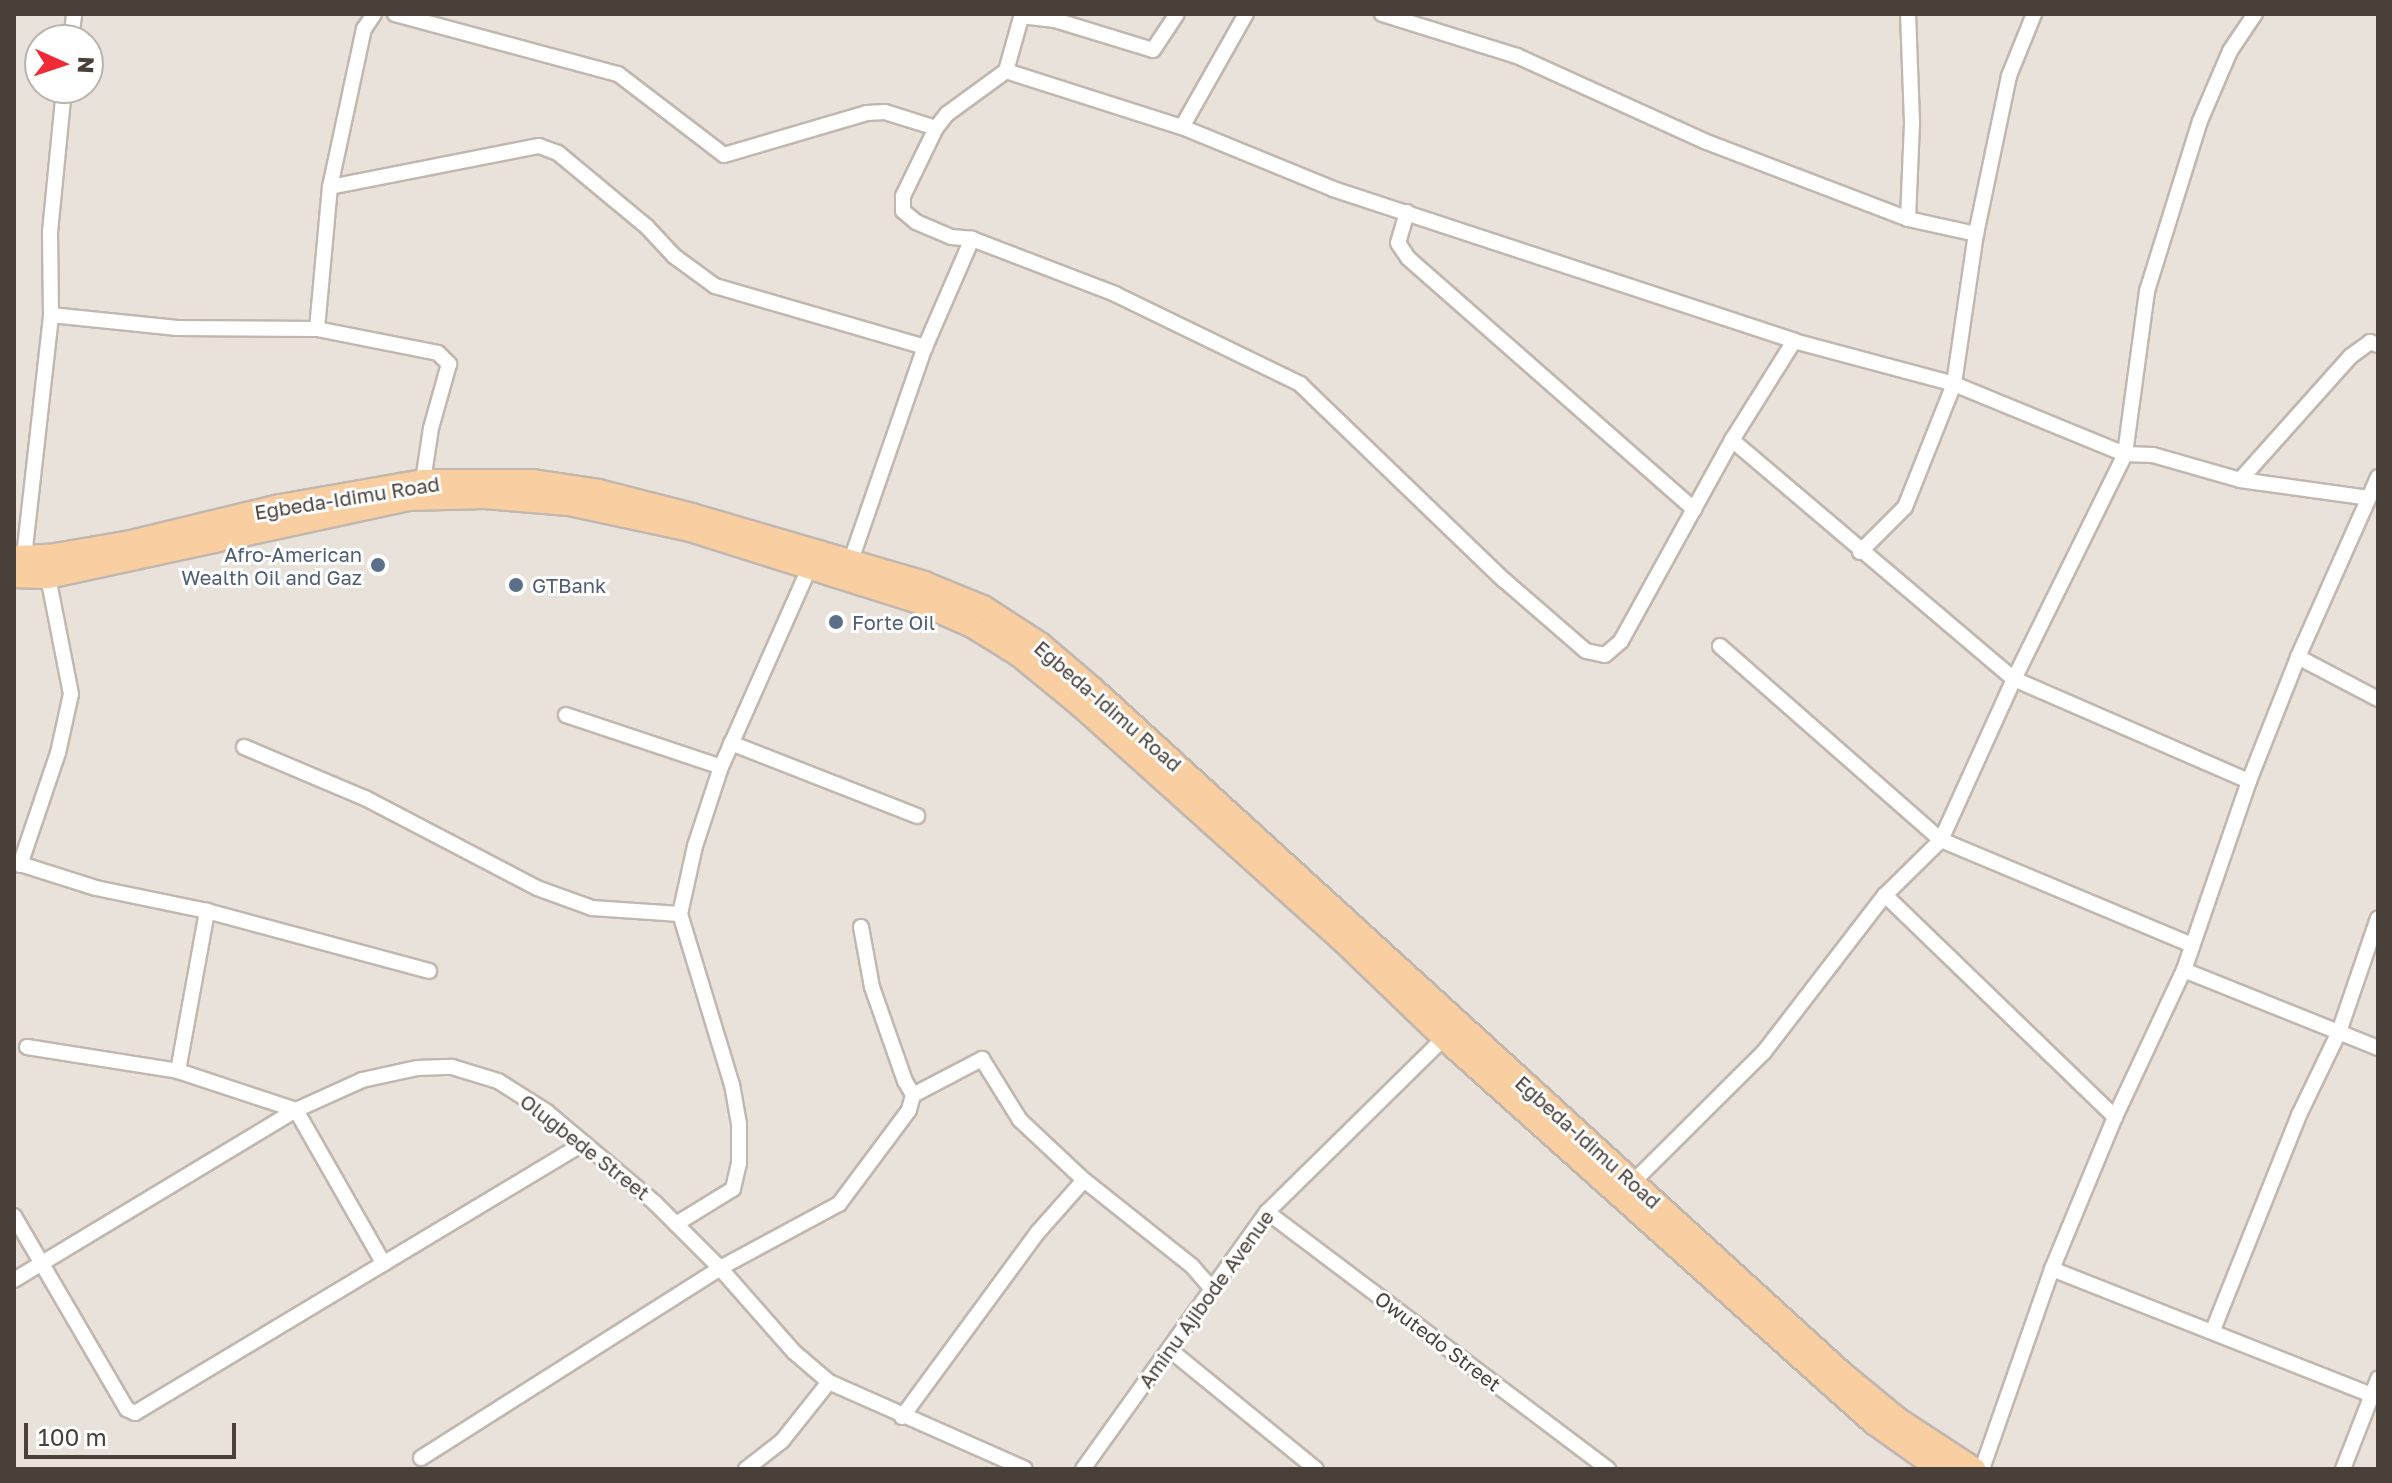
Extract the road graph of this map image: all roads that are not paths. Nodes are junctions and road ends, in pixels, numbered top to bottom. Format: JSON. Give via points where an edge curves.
{"nodes":[{"id":1,"x":374,"y":14,"type":"edge"},
{"id":2,"x":395,"y":14,"type":"edge"},
{"id":3,"x":1093,"y":14,"type":"edge"},
{"id":4,"x":1177,"y":14,"type":"edge"},
{"id":5,"x":1246,"y":14,"type":"edge"},
{"id":6,"x":1382,"y":14,"type":"edge"},
{"id":7,"x":1908,"y":14,"type":"edge"},
{"id":8,"x":2034,"y":14,"type":"edge"},
{"id":9,"x":2255,"y":14,"type":"edge"},
{"id":10,"x":1021,"y":15,"type":"edge"},
{"id":11,"x":1086,"y":29,"type":"junction"},
{"id":12,"x":1006,"y":71,"type":"junction"},
{"id":13,"x":62,"y":104,"type":"edge"},
{"id":14,"x":1182,"y":127,"type":"junction"},
{"id":15,"x":936,"y":128,"type":"junction"},
{"id":16,"x":330,"y":187,"type":"junction"},
{"id":17,"x":1407,"y":212,"type":"junction"},
{"id":18,"x":1908,"y":219,"type":"junction"},
{"id":19,"x":1976,"y":234,"type":"junction"},
{"id":20,"x":972,"y":239,"type":"junction"},
{"id":21,"x":51,"y":315,"type":"junction"},
{"id":22,"x":317,"y":329,"type":"junction"},
{"id":23,"x":1794,"y":341,"type":"junction"},
{"id":24,"x":2378,"y":345,"type":"edge"},
{"id":25,"x":925,"y":347,"type":"junction"},
{"id":26,"x":1954,"y":384,"type":"junction"},
{"id":27,"x":1732,"y":440,"type":"junction"},
{"id":28,"x":2125,"y":454,"type":"junction"},
{"id":29,"x":2378,"y":477,"type":"edge"},
{"id":30,"x":2240,"y":480,"type":"junction"},
{"id":31,"x":423,"y":481,"type":"junction"},
{"id":32,"x":2369,"y":498,"type":"junction"},
{"id":33,"x":1694,"y":509,"type":"junction"},
{"id":34,"x":221,"y":530,"type":"junction"},
{"id":35,"x":1860,"y":552,"type":"junction"},
{"id":36,"x":17,"y":563,"type":"edge"},
{"id":37,"x":850,"y":563,"type":"junction"},
{"id":38,"x":809,"y":568,"type":"junction"},
{"id":39,"x":48,"y":577,"type":"junction"},
{"id":40,"x":1720,"y":646,"type":"dead end"},
{"id":41,"x":2298,"y":657,"type":"junction"},
{"id":42,"x":2014,"y":679,"type":"junction"},
{"id":43,"x":2378,"y":699,"type":"edge"},
{"id":44,"x":566,"y":715,"type":"dead end"},
{"id":45,"x":731,"y":743,"type":"junction"},
{"id":46,"x":244,"y":747,"type":"dead end"},
{"id":47,"x":721,"y":767,"type":"junction"},
{"id":48,"x":2249,"y":781,"type":"junction"},
{"id":49,"x":917,"y":816,"type":"dead end"},
{"id":50,"x":1941,"y":840,"type":"junction"},
{"id":51,"x":17,"y":863,"type":"edge"},
{"id":52,"x":1885,"y":895,"type":"junction"},
{"id":53,"x":207,"y":911,"type":"junction"},
{"id":54,"x":680,"y":914,"type":"junction"},
{"id":55,"x":2378,"y":918,"type":"edge"},
{"id":56,"x":861,"y":927,"type":"dead end"},
{"id":57,"x":2192,"y":945,"type":"junction"},
{"id":58,"x":2184,"y":970,"type":"junction"},
{"id":59,"x":429,"y":971,"type":"dead end"},
{"id":60,"x":2339,"y":1032,"type":"junction"},
{"id":61,"x":1444,"y":1038,"type":"junction"},
{"id":62,"x":27,"y":1047,"type":"dead end"},
{"id":63,"x":2378,"y":1048,"type":"edge"},
{"id":64,"x":178,"y":1071,"type":"junction"},
{"id":65,"x":913,"y":1095,"type":"junction"},
{"id":66,"x":296,"y":1110,"type":"junction"},
{"id":67,"x":2115,"y":1117,"type":"junction"},
{"id":68,"x":584,"y":1143,"type":"junction"},
{"id":69,"x":1084,"y":1180,"type":"junction"},
{"id":70,"x":1632,"y":1183,"type":"junction"},
{"id":71,"x":1267,"y":1212,"type":"junction"},
{"id":72,"x":14,"y":1216,"type":"edge"},
{"id":73,"x":676,"y":1224,"type":"junction"},
{"id":74,"x":384,"y":1264,"type":"junction"},
{"id":75,"x":40,"y":1265,"type":"junction"},
{"id":76,"x":720,"y":1268,"type":"junction"},
{"id":77,"x":2052,"y":1269,"type":"junction"},
{"id":78,"x":14,"y":1280,"type":"edge"},
{"id":79,"x":1210,"y":1287,"type":"junction"},
{"id":80,"x":2213,"y":1330,"type":"junction"},
{"id":81,"x":1170,"y":1350,"type":"junction"},
{"id":82,"x":2378,"y":1379,"type":"edge"},
{"id":83,"x":829,"y":1382,"type":"junction"},
{"id":84,"x":2370,"y":1394,"type":"junction"},
{"id":85,"x":902,"y":1417,"type":"junction"},
{"id":86,"x":421,"y":1458,"type":"dead end"},
{"id":87,"x":746,"y":1469,"type":"edge"},
{"id":88,"x":1025,"y":1469,"type":"edge"},
{"id":89,"x":1083,"y":1469,"type":"edge"},
{"id":90,"x":1316,"y":1469,"type":"edge"},
{"id":91,"x":1608,"y":1469,"type":"edge"},
{"id":92,"x":1939,"y":1469,"type":"edge"},
{"id":93,"x":1974,"y":1469,"type":"edge"},
{"id":94,"x":1982,"y":1469,"type":"edge"},
{"id":95,"x":2343,"y":1469,"type":"edge"}],
"edges":[{"from":1,"to":16,"type":"street","via":[[364,29]]},
{"from":2,"to":15,"type":"street","via":[[618,74],[724,155],[867,113],[885,112]]},
{"from":3,"to":11,"type":"street"},
{"from":4,"to":11,"type":"street","via":[[1153,50]]},
{"from":5,"to":14,"type":"street"},
{"from":6,"to":18,"type":"street","via":[[1517,56],[1704,141]]},
{"from":7,"to":18,"type":"street"},
{"from":8,"to":19,"type":"street","via":[[2009,76]]},
{"from":9,"to":28,"type":"street","via":[[2230,51],[2200,121],[2147,291]]},
{"from":10,"to":11,"type":"street"},
{"from":10,"to":12,"type":"street"},
{"from":12,"to":14,"type":"street"},
{"from":12,"to":15,"type":"street"},
{"from":13,"to":21,"type":"street","via":[[50,232]]},
{"from":14,"to":17,"type":"street","via":[[1333,189]]},
{"from":15,"to":20,"type":"street","via":[[903,196],[903,211],[951,237]]},
{"from":16,"to":22,"type":"street"},
{"from":16,"to":25,"type":"street","via":[[539,146],[558,153],[715,286]]},
{"from":17,"to":23,"type":"street"},
{"from":17,"to":33,"type":"street","via":[[1398,243],[1408,258]]},
{"from":18,"to":19,"type":"street"},
{"from":19,"to":26,"type":"street"},
{"from":20,"to":25,"type":"street"},
{"from":20,"to":33,"type":"street","via":[[1115,294],[1300,384],[1504,580],[1586,651],[1605,655],[1621,641]]},
{"from":21,"to":22,"type":"street","via":[[177,328]]},
{"from":21,"to":36,"type":"street"},
{"from":22,"to":31,"type":"street","via":[[445,357],[449,364]]},
{"from":23,"to":26,"type":"street"},
{"from":23,"to":27,"type":"street"},
{"from":24,"to":30,"type":"street","via":[[2370,342],[2351,356]]},
{"from":25,"to":37,"type":"street"},
{"from":26,"to":28,"type":"street"},
{"from":26,"to":35,"type":"street","via":[[1905,507]]},
{"from":27,"to":33,"type":"street"},
{"from":27,"to":35,"type":"street"},
{"from":28,"to":30,"type":"street","via":[[2153,455]]},
{"from":28,"to":42,"type":"street"},
{"from":29,"to":32,"type":"street"},
{"from":30,"to":32,"type":"street"},
{"from":31,"to":34,"type":"main road","name":"Egbeda-Idimu Road"},
{"from":31,"to":37,"type":"main road","name":"Egbeda-Idimu Road","via":[[533,481],[598,491]]},
{"from":32,"to":41,"type":"street"},
{"from":34,"to":36,"type":"main road","name":"Egbeda-Idimu Road"},
{"from":34,"to":38,"type":"main road","name":"Egbeda-Idimu Road","via":[[409,499],[485,497],[569,504],[690,530]]},
{"from":34,"to":39,"type":"main road","name":"Egbeda-Idimu Road"},
{"from":35,"to":42,"type":"street"},
{"from":36,"to":39,"type":"main road","name":"Egbeda-Idimu Road"},
{"from":37,"to":70,"type":"main road","name":"Egbeda-Idimu Road","via":[[924,583],[983,607],[1040,644]]},
{"from":38,"to":45,"type":"street"},
{"from":38,"to":61,"type":"main road","name":"Egbeda-Idimu Road","via":[[918,602],[1019,655],[1341,939]]},
{"from":39,"to":51,"type":"street","via":[[71,694],[58,753]]},
{"from":40,"to":50,"type":"street"},
{"from":41,"to":43,"type":"street"},
{"from":41,"to":48,"type":"street"},
{"from":42,"to":48,"type":"street"},
{"from":42,"to":50,"type":"street"},
{"from":44,"to":47,"type":"street"},
{"from":45,"to":47,"type":"street"},
{"from":45,"to":49,"type":"street"},
{"from":46,"to":54,"type":"street","via":[[365,798],[537,888],[592,908]]},
{"from":47,"to":54,"type":"street"},
{"from":48,"to":57,"type":"street"},
{"from":50,"to":52,"type":"street"},
{"from":50,"to":57,"type":"street"},
{"from":51,"to":53,"type":"street","via":[[96,888]]},
{"from":52,"to":67,"type":"street"},
{"from":52,"to":70,"type":"street","via":[[1764,1052]]},
{"from":53,"to":59,"type":"street"},
{"from":53,"to":64,"type":"street"},
{"from":54,"to":73,"type":"street","via":[[732,1085],[739,1164],[733,1189]]},
{"from":55,"to":60,"type":"street"},
{"from":56,"to":65,"type":"street","via":[[872,987]]},
{"from":57,"to":58,"type":"street"},
{"from":58,"to":60,"type":"street"},
{"from":58,"to":67,"type":"street"},
{"from":60,"to":63,"type":"street"},
{"from":60,"to":80,"type":"street","via":[[2299,1115]]},
{"from":61,"to":71,"type":"street","name":"Aminu Ajibode Avenue"},
{"from":61,"to":92,"type":"main road","name":"Egbeda-Idimu Road","via":[[1874,1423]]},
{"from":62,"to":64,"type":"street"},
{"from":64,"to":66,"type":"street"},
{"from":65,"to":69,"type":"street","via":[[982,1059],[1020,1120]]},
{"from":65,"to":76,"type":"street","via":[[900,1123],[839,1204]]},
{"from":66,"to":68,"type":"street","name":"Olugbede Street","via":[[362,1080],[417,1068],[452,1067],[498,1081]]},
{"from":66,"to":74,"type":"street"},
{"from":66,"to":75,"type":"street","name":"Olugbede Street"},
{"from":67,"to":77,"type":"street"},
{"from":68,"to":73,"type":"street","name":"Olugbede Street"},
{"from":68,"to":74,"type":"street"},
{"from":69,"to":79,"type":"street","via":[[1192,1266]]},
{"from":69,"to":85,"type":"street","via":[[1038,1232]]},
{"from":70,"to":93,"type":"main road","name":"Egbeda-Idimu Road","via":[[1843,1374],[1899,1420]]},
{"from":71,"to":79,"type":"street","name":"Aminu Ajibode Avenue"},
{"from":71,"to":91,"type":"street","name":"Owutedo Street"},
{"from":72,"to":75,"type":"street"},
{"from":73,"to":76,"type":"street","name":"Olugbede Street"},
{"from":74,"to":75,"type":"street","via":[[135,1413],[127,1409]]},
{"from":75,"to":78,"type":"street","name":"Olugbede Street"},
{"from":76,"to":83,"type":"street","name":"Olugbede Street","via":[[794,1352]]},
{"from":76,"to":86,"type":"street"},
{"from":77,"to":80,"type":"street"},
{"from":77,"to":94,"type":"street"},
{"from":79,"to":81,"type":"street","name":"Aminu Ajibode Avenue"},
{"from":80,"to":84,"type":"street"},
{"from":81,"to":89,"type":"street","name":"Aminu Ajibode Avenue"},
{"from":81,"to":90,"type":"street"},
{"from":82,"to":84,"type":"street"},
{"from":83,"to":85,"type":"street","name":"Olugbede Street"},
{"from":83,"to":87,"type":"street","via":[[782,1441]]},
{"from":84,"to":95,"type":"street"},
{"from":85,"to":88,"type":"street","name":"Olugbede Street"}]}
